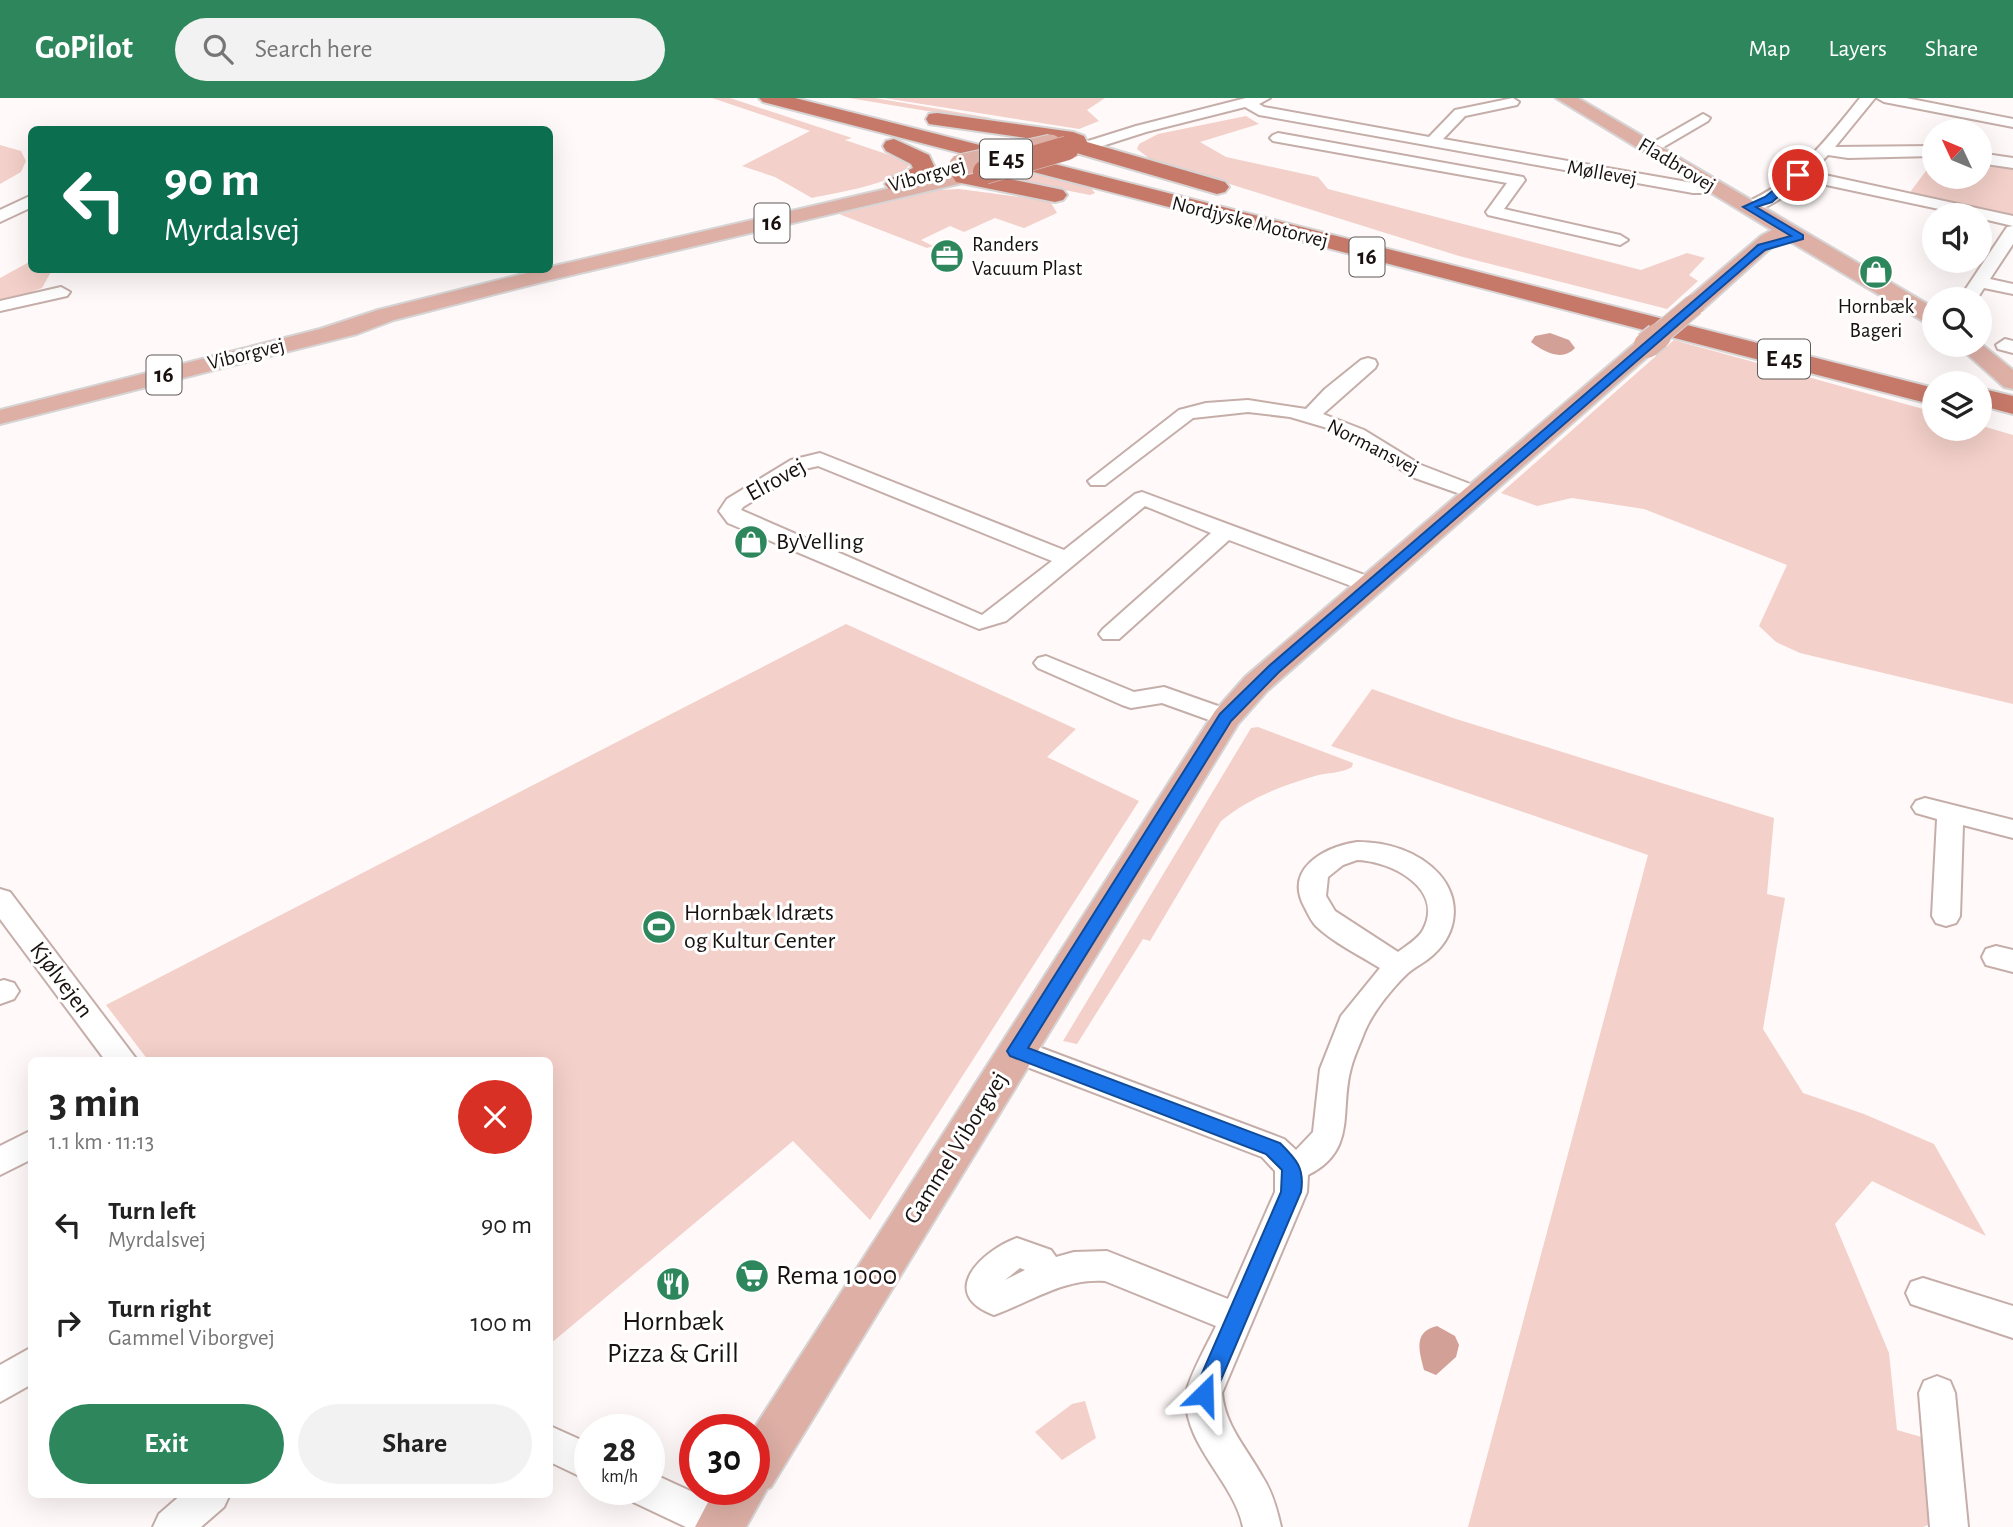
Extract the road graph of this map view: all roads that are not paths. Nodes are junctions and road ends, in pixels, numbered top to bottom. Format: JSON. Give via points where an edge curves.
{"nodes":[{"id":1,"x":745,"y":98,"type":"edge"},
{"id":2,"x":770,"y":98,"type":"edge"},
{"id":3,"x":807,"y":98,"type":"edge"},
{"id":4,"x":829,"y":98,"type":"edge"},
{"id":5,"x":1565,"y":98,"type":"edge"},
{"id":6,"x":1868,"y":98,"type":"edge"},
{"id":7,"x":1884,"y":98,"type":"edge"},
{"id":8,"x":1194,"y":100,"type":"edge"},
{"id":9,"x":1255,"y":102,"type":"edge"},
{"id":10,"x":1512,"y":102,"type":"dead end"},
{"id":11,"x":1212,"y":106,"type":"junction"},
{"id":12,"x":1703,"y":118,"type":"dead end"},
{"id":13,"x":2013,"y":123,"type":"edge"},
{"id":14,"x":1132,"y":132,"type":"junction"},
{"id":15,"x":1379,"y":133,"type":"junction"},
{"id":16,"x":1278,"y":138,"type":"dead end"},
{"id":17,"x":1432,"y":142,"type":"junction"},
{"id":18,"x":894,"y":146,"type":"junction"},
{"id":19,"x":1069,"y":146,"type":"junction"},
{"id":20,"x":1650,"y":149,"type":"junction"},
{"id":21,"x":1822,"y":150,"type":"junction"},
{"id":22,"x":1922,"y":151,"type":"edge"},
{"id":23,"x":1360,"y":152,"type":"junction"},
{"id":24,"x":1530,"y":160,"type":"junction"},
{"id":25,"x":1992,"y":160,"type":"edge"},
{"id":26,"x":2013,"y":163,"type":"edge"},
{"id":27,"x":1345,"y":168,"type":"dead end"},
{"id":28,"x":967,"y":170,"type":"junction"},
{"id":29,"x":1798,"y":175,"type":"junction"},
{"id":30,"x":1517,"y":180,"type":"junction"},
{"id":31,"x":1197,"y":181,"type":"junction"},
{"id":32,"x":897,"y":184,"type":"junction"},
{"id":33,"x":1716,"y":188,"type":"junction"},
{"id":34,"x":1234,"y":193,"type":"dead end"},
{"id":35,"x":1775,"y":193,"type":"joint"},
{"id":36,"x":1259,"y":200,"type":"dead end"},
{"id":37,"x":28,"y":202,"type":"edge"},
{"id":38,"x":1744,"y":204,"type":"junction"},
{"id":39,"x":0,"y":217,"type":"edge"},
{"id":40,"x":2013,"y":221,"type":"edge"},
{"id":41,"x":1794,"y":234,"type":"junction"},
{"id":42,"x":2010,"y":238,"type":"edge"},
{"id":43,"x":695,"y":240,"type":"junction"},
{"id":44,"x":1620,"y":240,"type":"dead end"},
{"id":45,"x":1979,"y":282,"type":"junction"},
{"id":46,"x":1976,"y":287,"type":"edge"},
{"id":47,"x":2013,"y":289,"type":"edge"},
{"id":48,"x":61,"y":292,"type":"dead end"},
{"id":49,"x":0,"y":306,"type":"edge"},
{"id":50,"x":1922,"y":311,"type":"edge"},
{"id":51,"x":1699,"y":316,"type":"junction"},
{"id":52,"x":1641,"y":333,"type":"junction"},
{"id":53,"x":1983,"y":357,"type":"edge"},
{"id":54,"x":1368,"y":363,"type":"dead end"},
{"id":55,"x":1922,"y":381,"type":"edge"},
{"id":56,"x":2013,"y":382,"type":"edge"},
{"id":57,"x":1922,"y":394,"type":"edge"},
{"id":58,"x":1992,"y":400,"type":"edge"},
{"id":59,"x":2013,"y":405,"type":"edge"},
{"id":60,"x":1992,"y":411,"type":"edge"},
{"id":61,"x":1310,"y":416,"type":"junction"},
{"id":62,"x":0,"y":417,"type":"edge"},
{"id":63,"x":2013,"y":417,"type":"edge"},
{"id":64,"x":1476,"y":493,"type":"junction"},
{"id":65,"x":1142,"y":498,"type":"junction"},
{"id":66,"x":1226,"y":531,"type":"junction"},
{"id":67,"x":1067,"y":559,"type":"junction"},
{"id":68,"x":1370,"y":585,"type":"junction"},
{"id":69,"x":1111,"y":634,"type":"dead end"},
{"id":70,"x":1046,"y":663,"type":"dead end"},
{"id":71,"x":1226,"y":718,"type":"junction"},
{"id":72,"x":2013,"y":828,"type":"edge"},
{"id":73,"x":0,"y":898,"type":"edge"},
{"id":74,"x":1945,"y":916,"type":"dead end"},
{"id":75,"x":1398,"y":966,"type":"junction"},
{"id":76,"x":1017,"y":1051,"type":"junction"},
{"id":77,"x":120,"y":1057,"type":"edge"},
{"id":78,"x":28,"y":1145,"type":"edge"},
{"id":79,"x":0,"y":1162,"type":"edge"},
{"id":80,"x":1292,"y":1167,"type":"junction"},
{"id":81,"x":1049,"y":1273,"type":"dead end"},
{"id":82,"x":1923,"y":1293,"type":"dead end"},
{"id":83,"x":1236,"y":1318,"type":"junction"},
{"id":84,"x":2013,"y":1322,"type":"edge"},
{"id":85,"x":28,"y":1366,"type":"edge"},
{"id":86,"x":0,"y":1385,"type":"edge"},
{"id":87,"x":1937,"y":1393,"type":"dead end"},
{"id":88,"x":553,"y":1445,"type":"edge"},
{"id":89,"x":770,"y":1445,"type":"edge"},
{"id":90,"x":574,"y":1455,"type":"edge"},
{"id":91,"x":665,"y":1495,"type":"edge"},
{"id":92,"x":206,"y":1498,"type":"edge"},
{"id":93,"x":727,"y":1513,"type":"edge"},
{"id":94,"x":172,"y":1527,"type":"edge"},
{"id":95,"x":1262,"y":1527,"type":"edge"},
{"id":96,"x":1950,"y":1527,"type":"edge"}],
"edges":[{"from":1,"to":18,"type":"highway"},
{"from":2,"to":52,"type":"highway","name":"Nordjyske Motorvej","number":"E 45"},
{"from":3,"to":51,"type":"highway","name":"Nordjyske Motorvej","number":"E 45"},
{"from":4,"to":19,"type":"highway"},
{"from":5,"to":20,"type":"main road","name":"Fladbrovej"},
{"from":6,"to":21,"type":"street"},
{"from":7,"to":13,"type":"street"},
{"from":8,"to":11,"type":"street"},
{"from":9,"to":11,"type":"street"},
{"from":9,"to":14,"type":"street"},
{"from":9,"to":15,"type":"street","name":"Møllevej"},
{"from":10,"to":17,"type":"street","via":[[1460,113]]},
{"from":11,"to":19,"type":"street"},
{"from":12,"to":20,"type":"street"},
{"from":14,"to":19,"type":"street"},
{"from":14,"to":31,"type":"highway","via":[[1120,143],[1124,153]]},
{"from":15,"to":17,"type":"street","name":"Møllevej"},
{"from":15,"to":23,"type":"street"},
{"from":16,"to":23,"type":"street"},
{"from":17,"to":24,"type":"street","name":"Møllevej"},
{"from":18,"to":28,"type":"highway"},
{"from":18,"to":32,"type":"highway","via":[[921,160],[924,168],[919,176]]},
{"from":19,"to":28,"type":"highway","bridge":true},
{"from":19,"to":31,"type":"highway"},
{"from":20,"to":33,"type":"main road","name":"Fladbrovej"},
{"from":21,"to":22,"type":"street"},
{"from":21,"to":29,"type":"street"},
{"from":23,"to":27,"type":"street"},
{"from":23,"to":30,"type":"street"},
{"from":24,"to":30,"type":"street"},
{"from":24,"to":33,"type":"street","name":"Møllevej"},
{"from":25,"to":26,"type":"street"},
{"from":28,"to":32,"type":"main road","name":"Viborgvej","number":"16"},
{"from":28,"to":43,"type":"main road","name":"Viborgvej","number":"16"},
{"from":28,"to":52,"type":"highway","number":"16","via":[[979,182],[1263,232]]},
{"from":29,"to":35,"type":"street"},
{"from":29,"to":40,"type":"street"},
{"from":30,"to":44,"type":"street","via":[[1494,212]]},
{"from":31,"to":34,"type":"highway"},
{"from":32,"to":43,"type":"main road","name":"Viborgvej","number":"16"},
{"from":33,"to":38,"type":"main road","name":"Fladbrovej"},
{"from":35,"to":38,"type":"street","via":[[1763,203]]},
{"from":36,"to":51,"type":"highway","number":"16","via":[[1390,240]]},
{"from":37,"to":39,"type":"street"},
{"from":38,"to":41,"type":"main road","name":"Fladbrovej"},
{"from":41,"to":50,"type":"main road","name":"Fladbrovej"},
{"from":41,"to":51,"type":"main road","name":"Gammel Viborgvej","via":[[1761,248]]},
{"from":42,"to":45,"type":"street"},
{"from":43,"to":62,"type":"main road","name":"Viborgvej","number":"16","via":[[524,288]]},
{"from":45,"to":46,"type":"street"},
{"from":45,"to":47,"type":"street"},
{"from":48,"to":49,"type":"street"},
{"from":51,"to":52,"type":"main road","name":"Gammel Viborgvej","bridge":true},
{"from":51,"to":55,"type":"highway","name":"Nordjyske Motorvej","number":"E 45"},
{"from":52,"to":57,"type":"highway","name":"Nordjyske Motorvej","number":"E 45"},
{"from":52,"to":64,"type":"main road","name":"Gammel Viborgvej"},
{"from":53,"to":56,"type":"main road"},
{"from":54,"to":61,"type":"street","name":"Normansvej"},
{"from":58,"to":59,"type":"highway"},
{"from":60,"to":63,"type":"highway"},
{"from":61,"to":64,"type":"street","name":"Normansvej","via":[[1350,431],[1406,466]]},
{"from":61,"to":65,"type":"street","name":"Normansvej","via":[[1256,407],[1186,414],[1098,481]]},
{"from":64,"to":68,"type":"main road","name":"Gammel Viborgvej"},
{"from":65,"to":66,"type":"street"},
{"from":65,"to":67,"type":"street","name":"Elrovej"},
{"from":66,"to":68,"type":"street"},
{"from":66,"to":69,"type":"street"},
{"from":67,"to":67,"type":"street","name":"Elrovej","via":[[820,459],[798,464],[734,503],[730,511],[736,518],[979,622],[998,616]]},
{"from":68,"to":71,"type":"main road","name":"Gammel Viborgvej","via":[[1256,684]]},
{"from":70,"to":71,"type":"street","via":[[1131,700],[1164,695]]},
{"from":71,"to":76,"type":"main road","name":"Gammel Viborgvej"},
{"from":72,"to":74,"type":"street","via":[[1937,810]]},
{"from":73,"to":77,"type":"street","name":"Kjølvejen"},
{"from":75,"to":75,"type":"street","via":[[1325,918],[1312,896],[1315,873],[1332,857],[1358,850],[1381,852],[1408,863],[1434,884],[1444,909],[1437,932]]},
{"from":75,"to":80,"type":"street","via":[[1356,1016],[1335,1069],[1325,1142],[1312,1157]]},
{"from":76,"to":80,"type":"street","via":[[1273,1148]]},
{"from":76,"to":89,"type":"main road","name":"Gammel Viborgvej"},
{"from":78,"to":79,"type":"street"},
{"from":80,"to":83,"type":"street","via":[[1291,1192]]},
{"from":81,"to":83,"type":"street","via":[[1069,1266],[1107,1266]]},
{"from":82,"to":84,"type":"street"},
{"from":83,"to":95,"type":"street","via":[[1206,1387],[1204,1403],[1212,1427],[1256,1502]]},
{"from":85,"to":86,"type":"street"},
{"from":87,"to":96,"type":"street"},
{"from":88,"to":90,"type":"street"},
{"from":91,"to":93,"type":"street"},
{"from":92,"to":94,"type":"street"}]}
